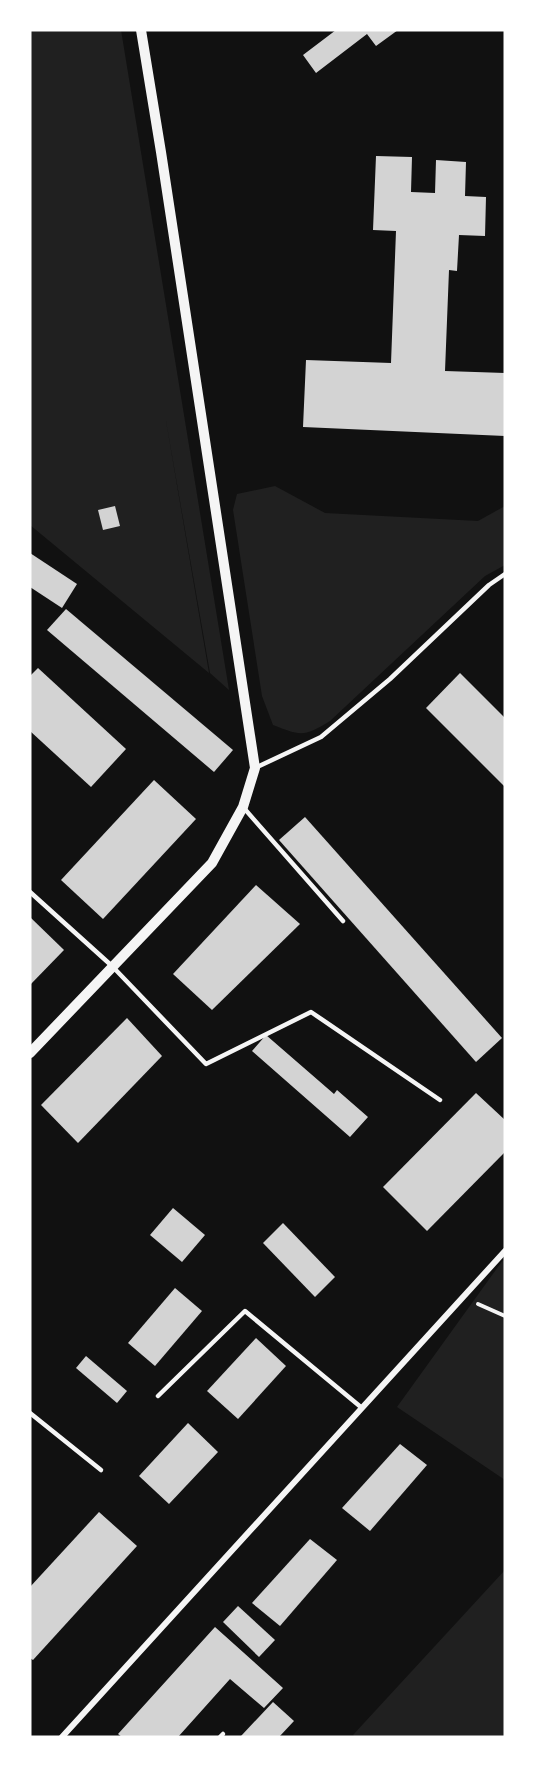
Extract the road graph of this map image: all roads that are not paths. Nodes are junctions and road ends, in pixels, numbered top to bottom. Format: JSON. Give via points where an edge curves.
{"nodes":[{"id":1,"x":141,"y":30,"type":"edge"},
{"id":2,"x":505,"y":574,"type":"edge"},
{"id":3,"x":255,"y":768,"type":"junction"},
{"id":4,"x":243,"y":807,"type":"junction"},
{"id":5,"x":30,"y":892,"type":"edge"},
{"id":6,"x":343,"y":921,"type":"dead end"},
{"id":7,"x":112,"y":966,"type":"junction"},
{"id":8,"x":30,"y":1053,"type":"edge"},
{"id":9,"x":440,"y":1100,"type":"dead end"},
{"id":10,"x":505,"y":1251,"type":"edge"},
{"id":11,"x":158,"y":1396,"type":"dead end"},
{"id":12,"x":362,"y":1408,"type":"junction"},
{"id":13,"x":30,"y":1413,"type":"edge"},
{"id":14,"x":100,"y":1470,"type":"dead end"},
{"id":15,"x":62,"y":1737,"type":"edge"}],
"edges":[{"from":1,"to":3,"type":"street"},
{"from":2,"to":3,"type":"lane","via":[[321,737]]},
{"from":3,"to":4,"type":"street"},
{"from":4,"to":6,"type":"lane"},
{"from":4,"to":7,"type":"street","via":[[212,863]]},
{"from":5,"to":7,"type":"lane"},
{"from":7,"to":8,"type":"street"},
{"from":7,"to":9,"type":"lane","via":[[206,1064],[311,1012]]},
{"from":10,"to":12,"type":"street"},
{"from":11,"to":12,"type":"lane","via":[[245,1311]]},
{"from":12,"to":15,"type":"street"},
{"from":13,"to":14,"type":"lane"}]}
